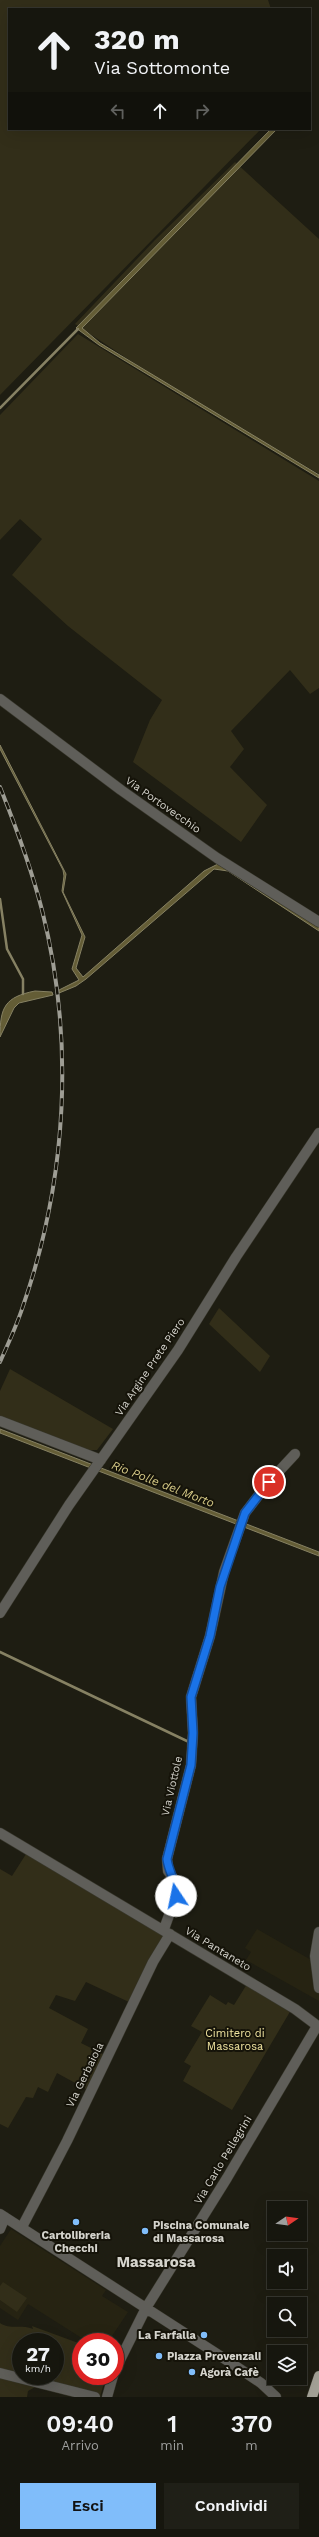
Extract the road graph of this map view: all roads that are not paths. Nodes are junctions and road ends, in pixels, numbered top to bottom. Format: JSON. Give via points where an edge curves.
{"nodes":[{"id":1,"x":0,"y":699,"type":"edge"},
{"id":2,"x":319,"y":922,"type":"edge"},
{"id":3,"x":319,"y":1133,"type":"edge"},
{"id":4,"x":0,"y":1421,"type":"edge"},
{"id":5,"x":295,"y":1454,"type":"dead end"},
{"id":6,"x":98,"y":1465,"type":"junction"},
{"id":7,"x":0,"y":1613,"type":"edge"},
{"id":8,"x":0,"y":1833,"type":"edge"},
{"id":9,"x":167,"y":1932,"type":"junction"},
{"id":10,"x":319,"y":1932,"type":"edge"},
{"id":11,"x":319,"y":1988,"type":"edge"},
{"id":12,"x":318,"y":2024,"type":"edge"},
{"id":13,"x":2,"y":2215,"type":"edge"},
{"id":14,"x":22,"y":2227,"type":"junction"},
{"id":15,"x":0,"y":2229,"type":"edge"},
{"id":16,"x":146,"y":2308,"type":"junction"},
{"id":17,"x":124,"y":2352,"type":"edge"},
{"id":18,"x":0,"y":2373,"type":"edge"},
{"id":19,"x":319,"y":2376,"type":"edge"},
{"id":20,"x":110,"y":2385,"type":"edge"},
{"id":21,"x":95,"y":2397,"type":"edge"},
{"id":22,"x":107,"y":2397,"type":"edge"},
{"id":23,"x":276,"y":2397,"type":"edge"},
{"id":24,"x":312,"y":2397,"type":"edge"}],
"edges":[{"from":1,"to":2,"type":"street","name":"Via Portovecchio","via":[[217,858]]},
{"from":3,"to":6,"type":"street","name":"Via Argine Prete Piero","via":[[236,1257],[178,1350]]},
{"from":4,"to":6,"type":"street"},
{"from":5,"to":9,"type":"street","name":"Via Viottole","via":[[245,1513],[220,1587],[210,1636],[191,1697],[191,1765],[167,1859],[168,1871],[177,1884]]},
{"from":6,"to":7,"type":"street","name":"Via Argine Prete Piero","via":[[69,1505]]},
{"from":8,"to":9,"type":"street","name":"Via Pantaneto"},
{"from":9,"to":12,"type":"street","name":"Via Pantaneto"},
{"from":9,"to":14,"type":"street","name":"Via Gerbaiola","via":[[67,2141]]},
{"from":10,"to":11,"type":"street","via":[[315,1956]]},
{"from":12,"to":16,"type":"street","name":"Via Carlo Pellegrini","via":[[228,2178]]},
{"from":13,"to":14,"type":"street"},
{"from":13,"to":15,"type":"street"},
{"from":14,"to":16,"type":"street"},
{"from":16,"to":17,"type":"street","name":"Via Carlo Pellegrini"},
{"from":16,"to":23,"type":"street","via":[[261,2383]]},
{"from":18,"to":21,"type":"street"},
{"from":19,"to":24,"type":"main road"},
{"from":20,"to":22,"type":"street"}]}
